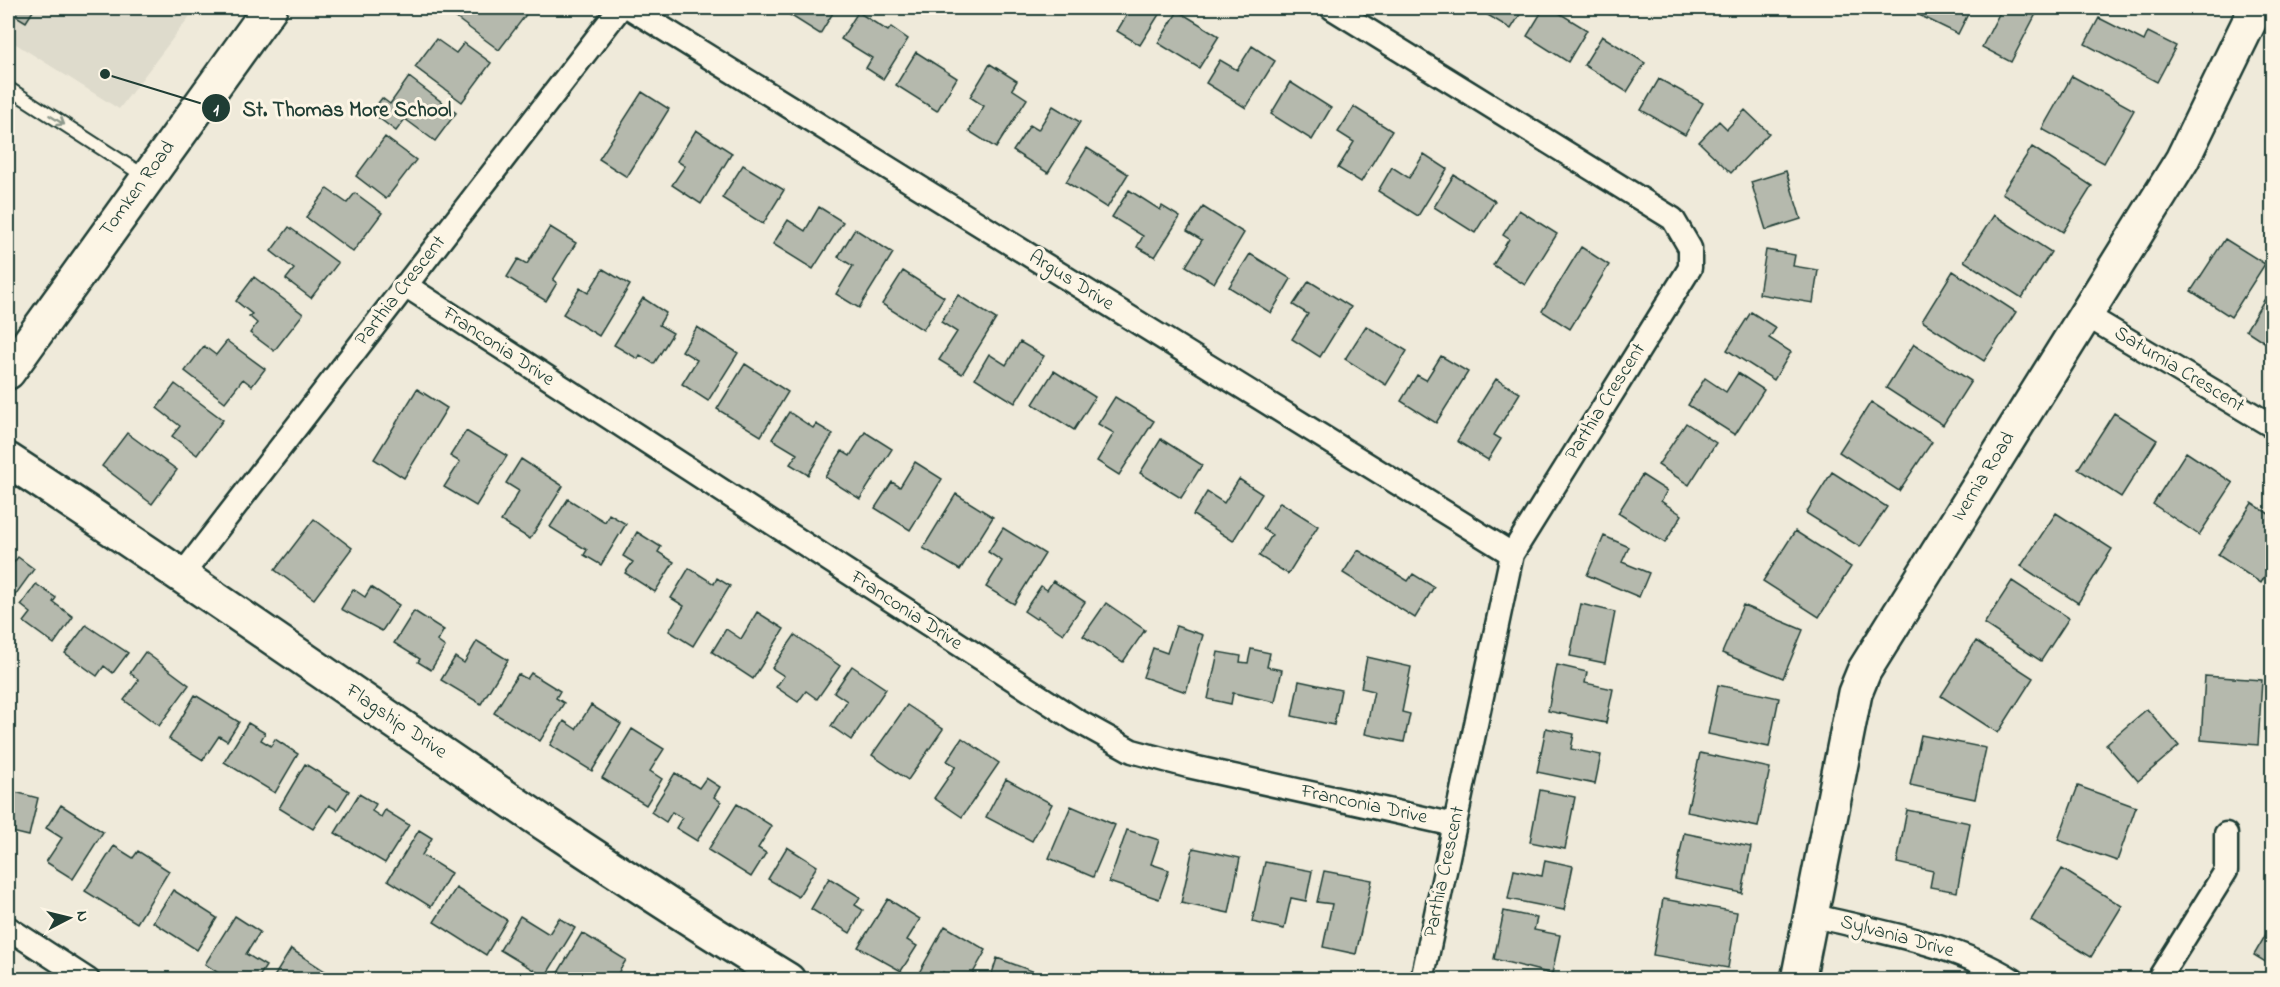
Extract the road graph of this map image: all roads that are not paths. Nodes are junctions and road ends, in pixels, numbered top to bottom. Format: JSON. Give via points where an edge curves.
{"nodes":[{"id":1,"x":270,"y":8,"type":"edge"},
{"id":2,"x":620,"y":8,"type":"edge"},
{"id":3,"x":630,"y":8,"type":"edge"},
{"id":4,"x":1332,"y":8,"type":"edge"},
{"id":5,"x":2256,"y":8,"type":"edge"},
{"id":6,"x":8,"y":88,"type":"edge"},
{"id":7,"x":146,"y":177,"type":"junction"},
{"id":8,"x":405,"y":285,"type":"junction"},
{"id":9,"x":2086,"y":315,"type":"junction"},
{"id":10,"x":8,"y":372,"type":"edge"},
{"id":11,"x":2272,"y":426,"type":"edge"},
{"id":12,"x":8,"y":460,"type":"edge"},
{"id":13,"x":1512,"y":554,"type":"junction"},
{"id":14,"x":182,"y":575,"type":"junction"},
{"id":15,"x":1455,"y":825,"type":"junction"},
{"id":16,"x":2226,"y":834,"type":"dead end"},
{"id":17,"x":1811,"y":915,"type":"junction"},
{"id":18,"x":8,"y":928,"type":"edge"},
{"id":19,"x":88,"y":980,"type":"edge"},
{"id":20,"x":788,"y":980,"type":"edge"},
{"id":21,"x":1422,"y":980,"type":"edge"},
{"id":22,"x":1798,"y":980,"type":"edge"},
{"id":23,"x":2013,"y":980,"type":"edge"},
{"id":24,"x":2158,"y":980,"type":"edge"}],
"edges":[{"from":1,"to":7,"type":"street","name":"Tomken Road"},
{"from":2,"to":8,"type":"street","name":"Parthia Crescent"},
{"from":3,"to":13,"type":"street","name":"Argus Drive"},
{"from":4,"to":13,"type":"street","name":"Parthia Crescent","via":[[1673,219],[1690,248],[1690,268]]},
{"from":5,"to":9,"type":"street","name":"Ivernia Road","via":[[2182,160]]},
{"from":6,"to":7,"type":"lane","one_way":true},
{"from":7,"to":10,"type":"street","name":"Tomken Road"},
{"from":8,"to":14,"type":"street","name":"Parthia Crescent"},
{"from":8,"to":15,"type":"street","name":"Franconia Drive","via":[[1046,701],[1132,751]]},
{"from":9,"to":11,"type":"street","name":"Saturnia Crescent"},
{"from":9,"to":17,"type":"street","name":"Ivernia Road","via":[[1864,671],[1855,693]]},
{"from":12,"to":14,"type":"street","name":"Flagship Drive"},
{"from":13,"to":15,"type":"street","name":"Parthia Crescent"},
{"from":14,"to":20,"type":"street","name":"Flagship Drive","via":[[685,915]]},
{"from":15,"to":21,"type":"street","name":"Parthia Crescent"},
{"from":16,"to":24,"type":"street","via":[[2226,871]]},
{"from":17,"to":22,"type":"street","name":"Ivernia Road"},
{"from":17,"to":23,"type":"street","name":"Sylvania Drive","via":[[1948,950],[1984,962]]},
{"from":18,"to":19,"type":"street"}]}
